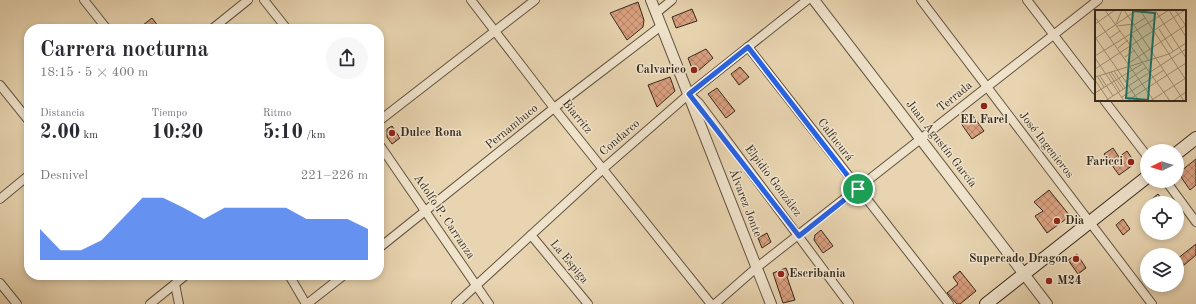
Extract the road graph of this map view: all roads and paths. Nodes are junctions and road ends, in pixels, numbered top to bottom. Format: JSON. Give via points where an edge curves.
{"nodes":[{"id":1,"x":84,"y":0,"type":"edge"},
{"id":2,"x":248,"y":0,"type":"edge"},
{"id":3,"x":264,"y":0,"type":"edge"},
{"id":4,"x":472,"y":0,"type":"edge"},
{"id":5,"x":535,"y":0,"type":"edge"},
{"id":6,"x":651,"y":0,"type":"edge"},
{"id":7,"x":672,"y":0,"type":"edge"},
{"id":8,"x":807,"y":0,"type":"edge"},
{"id":9,"x":814,"y":0,"type":"edge"},
{"id":10,"x":921,"y":0,"type":"edge"},
{"id":11,"x":1027,"y":0,"type":"edge"},
{"id":12,"x":1098,"y":0,"type":"edge"},
{"id":13,"x":656,"y":12,"type":"junction"},
{"id":14,"x":103,"y":24,"type":"edge"},
{"id":15,"x":218,"y":24,"type":"edge"},
{"id":16,"x":283,"y":24,"type":"edge"},
{"id":17,"x":661,"y":26,"type":"junction"},
{"id":18,"x":496,"y":31,"type":"junction"},
{"id":19,"x":1054,"y":35,"type":"junction"},
{"id":20,"x":748,"y":47,"type":"junction"},
{"id":21,"x":0,"y":85,"type":"edge"},
{"id":22,"x":986,"y":87,"type":"junction"},
{"id":23,"x":1095,"y":89,"type":"edge"},
{"id":24,"x":689,"y":94,"type":"junction"},
{"id":25,"x":1105,"y":101,"type":"edge"},
{"id":26,"x":554,"y":108,"type":"junction"},
{"id":27,"x":24,"y":115,"type":"edge"},
{"id":28,"x":384,"y":117,"type":"edge"},
{"id":29,"x":1196,"y":138,"type":"edge"},
{"id":30,"x":921,"y":139,"type":"junction"},
{"id":31,"x":1140,"y":147,"type":"edge"},
{"id":32,"x":1184,"y":147,"type":"edge"},
{"id":33,"x":384,"y":151,"type":"edge"},
{"id":34,"x":604,"y":168,"type":"junction"},
{"id":35,"x":24,"y":179,"type":"edge"},
{"id":36,"x":1140,"y":182,"type":"edge"},
{"id":37,"x":1171,"y":188,"type":"edge"},
{"id":38,"x":858,"y":189,"type":"junction"},
{"id":39,"x":0,"y":199,"type":"edge"},
{"id":40,"x":426,"y":211,"type":"junction"},
{"id":41,"x":1090,"y":222,"type":"junction"},
{"id":42,"x":1196,"y":222,"type":"edge"},
{"id":43,"x":531,"y":235,"type":"junction"},
{"id":44,"x":799,"y":236,"type":"junction"},
{"id":45,"x":384,"y":244,"type":"edge"},
{"id":46,"x":756,"y":268,"type":"junction"},
{"id":47,"x":1024,"y":274,"type":"junction"},
{"id":48,"x":180,"y":280,"type":"edge"},
{"id":49,"x":292,"y":280,"type":"edge"},
{"id":50,"x":338,"y":280,"type":"edge"},
{"id":51,"x":0,"y":283,"type":"edge"},
{"id":52,"x":175,"y":284,"type":"junction"},
{"id":53,"x":476,"y":286,"type":"junction"},
{"id":54,"x":17,"y":304,"type":"edge"},
{"id":55,"x":150,"y":304,"type":"edge"},
{"id":56,"x":179,"y":304,"type":"edge"},
{"id":57,"x":307,"y":304,"type":"edge"},
{"id":58,"x":456,"y":304,"type":"edge"},
{"id":59,"x":489,"y":304,"type":"edge"},
{"id":60,"x":588,"y":304,"type":"edge"},
{"id":61,"x":711,"y":304,"type":"edge"},
{"id":62,"x":715,"y":304,"type":"edge"},
{"id":63,"x":771,"y":304,"type":"edge"},
{"id":64,"x":849,"y":304,"type":"edge"},
{"id":65,"x":949,"y":304,"type":"edge"},
{"id":66,"x":986,"y":304,"type":"edge"},
{"id":67,"x":1047,"y":304,"type":"edge"},
{"id":68,"x":1152,"y":304,"type":"edge"}],
"edges":[{"from":1,"to":14,"type":"street"},
{"from":2,"to":15,"type":"street"},
{"from":3,"to":16,"type":"street"},
{"from":4,"to":18,"type":"street","name":"Biarritz"},
{"from":5,"to":18,"type":"street"},
{"from":6,"to":13,"type":"street","name":"Álvarez Jonte"},
{"from":7,"to":13,"type":"street"},
{"from":8,"to":20,"type":"street","name":"Condarco"},
{"from":9,"to":30,"type":"street","name":"Juan Agustín García"},
{"from":10,"to":22,"type":"street","name":"José Ingenieros"},
{"from":11,"to":19,"type":"street"},
{"from":12,"to":19,"type":"street","name":"Terrada"},
{"from":13,"to":17,"type":"street","name":"Álvarez Jonte"},
{"from":17,"to":24,"type":"street","name":"Álvarez Jonte"},
{"from":17,"to":26,"type":"street","name":"Pernambuco"},
{"from":18,"to":26,"type":"street","name":"Biarritz"},
{"from":18,"to":28,"type":"street"},
{"from":19,"to":22,"type":"street","name":"Terrada"},
{"from":19,"to":23,"type":"street"},
{"from":20,"to":24,"type":"street","name":"Condarco"},
{"from":20,"to":38,"type":"street","name":"Calfucurá"},
{"from":21,"to":27,"type":"street"},
{"from":22,"to":30,"type":"street","name":"Terrada"},
{"from":22,"to":41,"type":"street","name":"José Ingenieros"},
{"from":24,"to":34,"type":"street","name":"Condarco"},
{"from":24,"to":44,"type":"street","name":"Elpidio González"},
{"from":24,"to":46,"type":"street","name":"Álvarez Jonte"},
{"from":25,"to":31,"type":"street"},
{"from":26,"to":34,"type":"street","name":"Biarritz"},
{"from":26,"to":40,"type":"street","name":"Pernambuco"},
{"from":29,"to":32,"type":"main road"},
{"from":30,"to":38,"type":"street","name":"Terrada"},
{"from":30,"to":47,"type":"street","name":"Juan Agustín García"},
{"from":33,"to":40,"type":"street","name":"Adolfo P. Carranza"},
{"from":34,"to":43,"type":"street","name":"Condarco"},
{"from":34,"to":61,"type":"street","name":"Biarritz"},
{"from":35,"to":39,"type":"street"},
{"from":36,"to":41,"type":"main road"},
{"from":37,"to":42,"type":"street"},
{"from":38,"to":44,"type":"street","name":"Terrada"},
{"from":38,"to":65,"type":"street","name":"Calfucurá"},
{"from":40,"to":45,"type":"street","name":"Pernambuco"},
{"from":40,"to":53,"type":"street","name":"Adolfo P. Carranza"},
{"from":41,"to":47,"type":"main road"},
{"from":41,"to":68,"type":"street","name":"José Ingenieros"},
{"from":43,"to":53,"type":"street","name":"Condarco"},
{"from":43,"to":60,"type":"street","name":"La Espiga"},
{"from":44,"to":46,"type":"street","name":"Terrada"},
{"from":44,"to":64,"type":"street","name":"Elpidio González"},
{"from":46,"to":62,"type":"street","name":"Terrada"},
{"from":46,"to":63,"type":"street","name":"Álvarez Jonte"},
{"from":47,"to":66,"type":"main road"},
{"from":47,"to":67,"type":"street","name":"Juan Agustín García"},
{"from":48,"to":52,"type":"street"},
{"from":49,"to":57,"type":"street"},
{"from":50,"to":57,"type":"street"},
{"from":51,"to":54,"type":"street"},
{"from":52,"to":55,"type":"street"},
{"from":52,"to":56,"type":"street"},
{"from":53,"to":58,"type":"street","name":"Condarco"},
{"from":53,"to":59,"type":"street","name":"Adolfo P. Carranza"}]}
